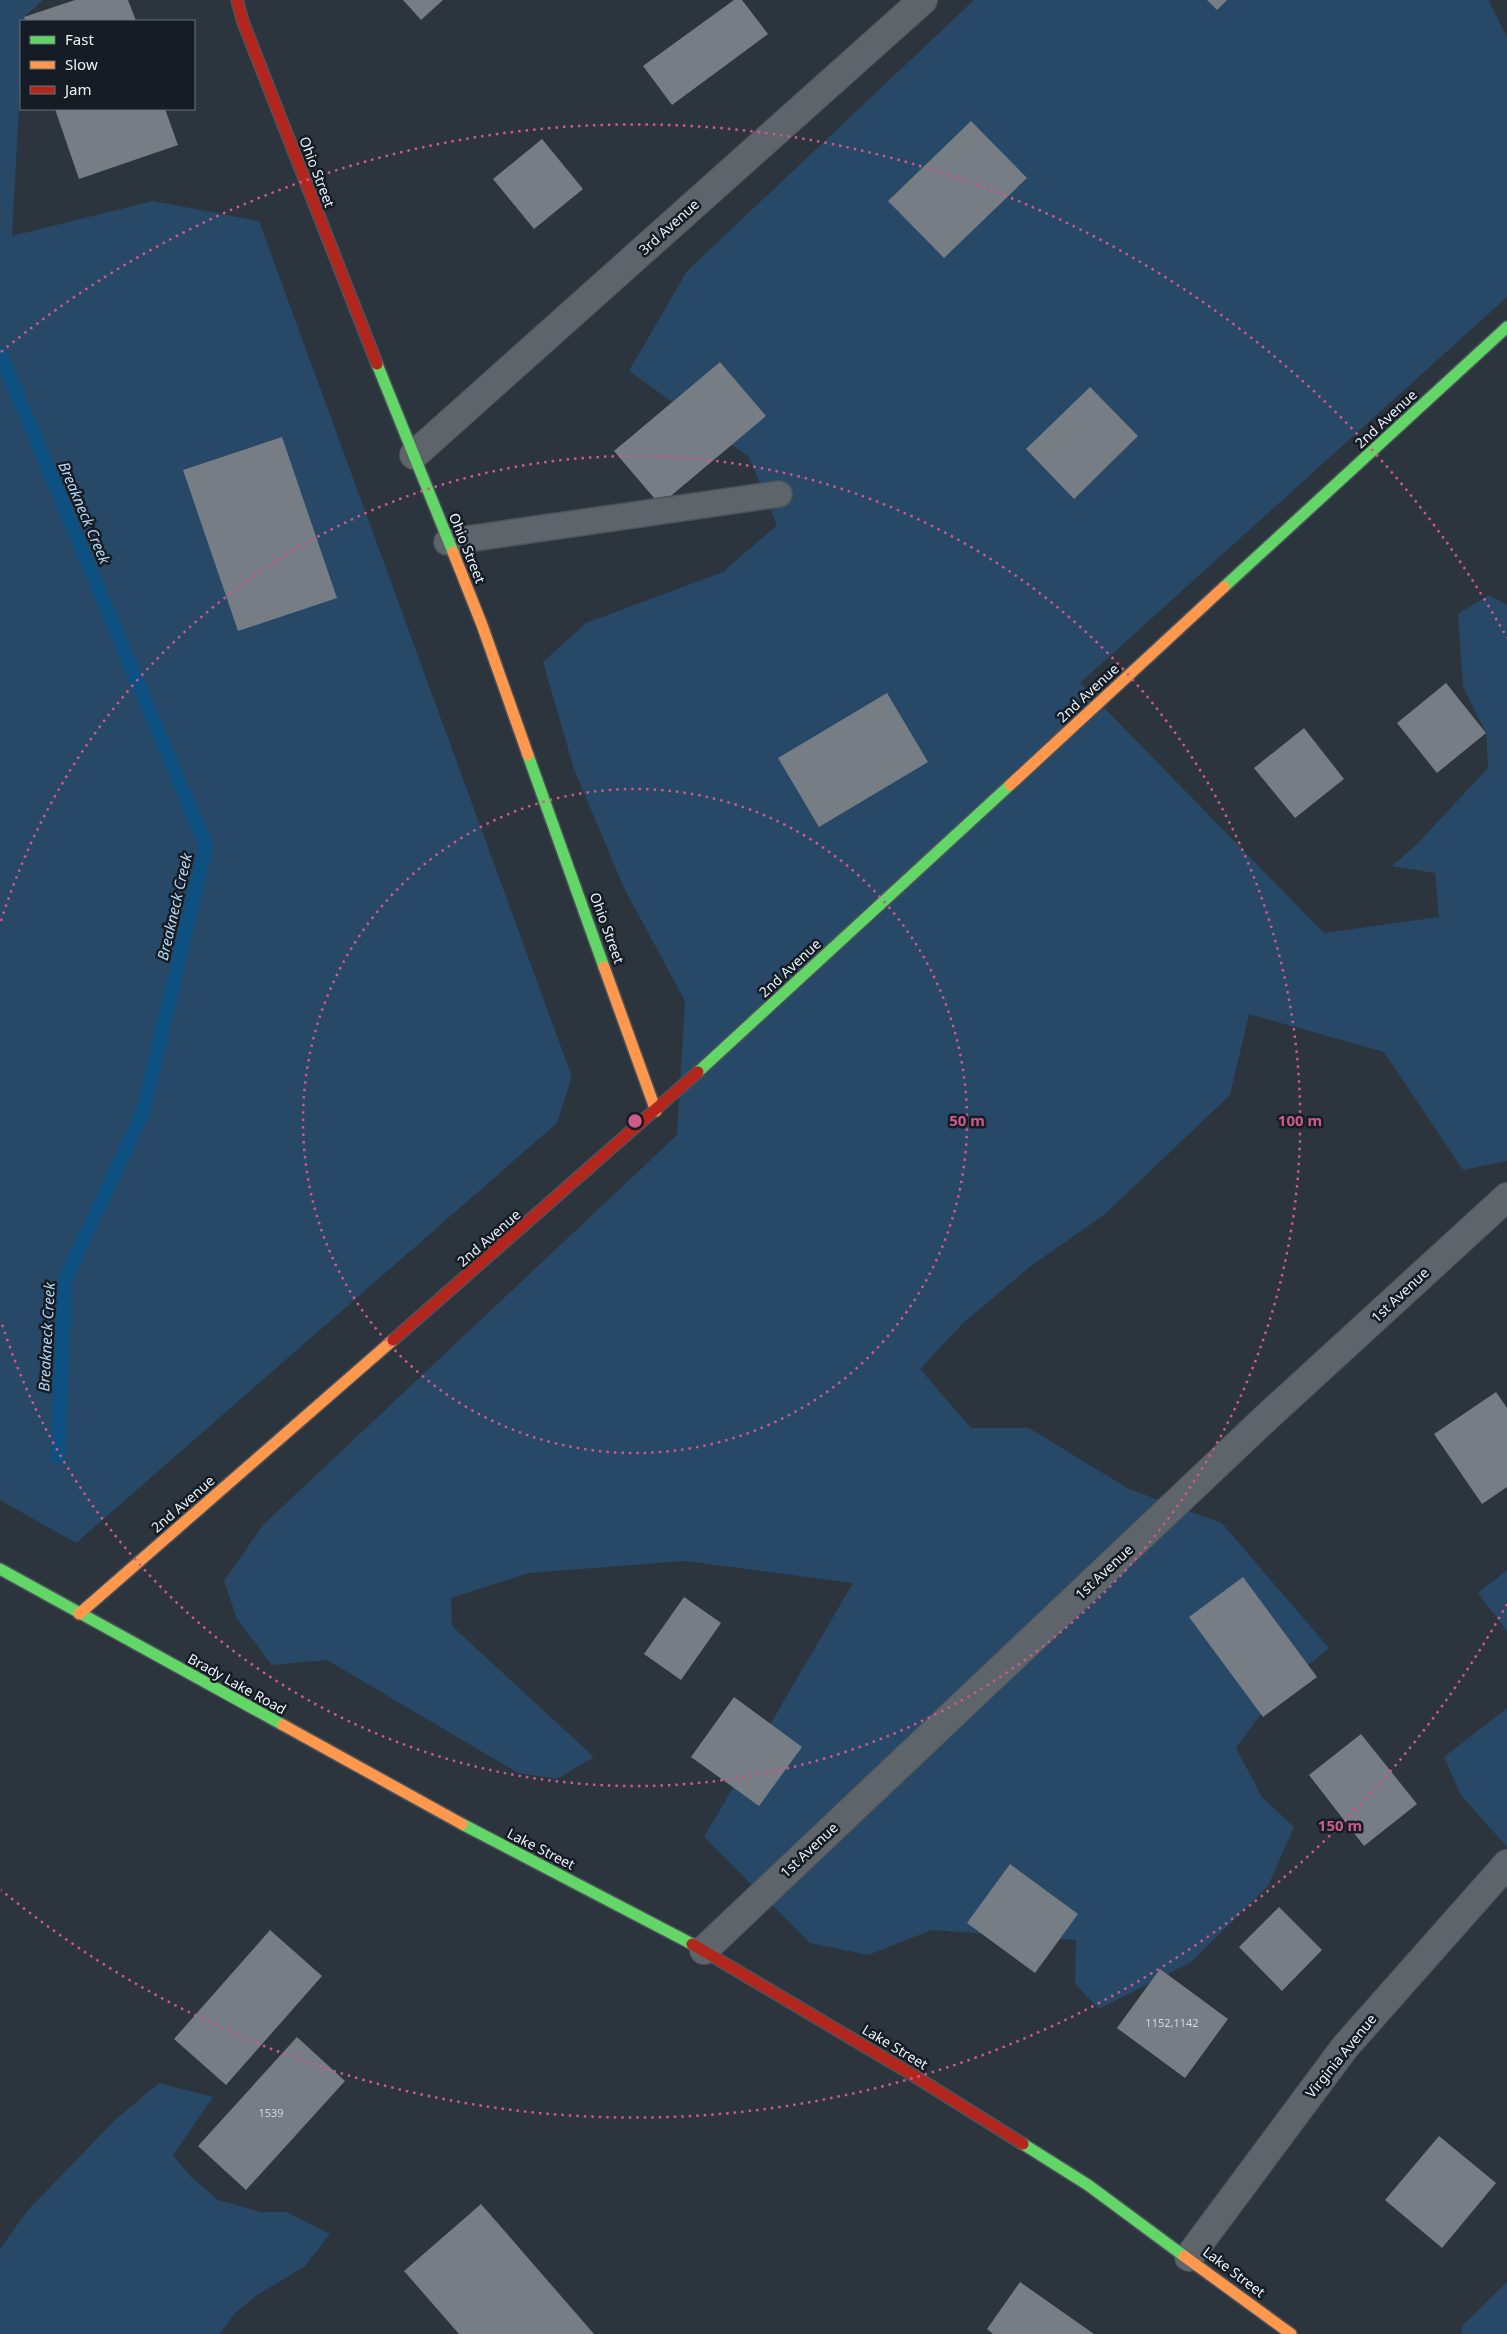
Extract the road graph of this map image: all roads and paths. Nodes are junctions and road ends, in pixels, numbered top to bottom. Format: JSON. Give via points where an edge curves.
{"nodes":[{"id":1,"x":237,"y":0,"type":"edge"},
{"id":2,"x":923,"y":0,"type":"edge"},
{"id":3,"x":1507,"y":327,"type":"edge"},
{"id":4,"x":414,"y":454,"type":"junction"},
{"id":5,"x":779,"y":494,"type":"dead end"},
{"id":6,"x":447,"y":542,"type":"junction"},
{"id":7,"x":656,"y":1112,"type":"junction"},
{"id":8,"x":1507,"y":1197,"type":"edge"},
{"id":9,"x":0,"y":1569,"type":"edge"},
{"id":10,"x":79,"y":1614,"type":"junction"},
{"id":11,"x":460,"y":1824,"type":"joint"},
{"id":12,"x":1507,"y":1864,"type":"edge"},
{"id":13,"x":704,"y":1950,"type":"junction"},
{"id":14,"x":1189,"y":2257,"type":"junction"},
{"id":15,"x":1292,"y":2334,"type":"edge"}],
"edges":[{"from":1,"to":4,"type":"street","name":"Ohio Street","via":[[311,199]]},
{"from":2,"to":4,"type":"street","name":"3rd Avenue"},
{"from":3,"to":7,"type":"street","name":"2nd Avenue"},
{"from":4,"to":6,"type":"street","name":"Ohio Street"},
{"from":5,"to":6,"type":"lane"},
{"from":6,"to":7,"type":"street","name":"Ohio Street","via":[[482,625]]},
{"from":7,"to":10,"type":"street","name":"2nd Avenue"},
{"from":8,"to":13,"type":"street","name":"1st Avenue","via":[[1268,1416]]},
{"from":9,"to":10,"type":"street","name":"Brady Lake Road"},
{"from":10,"to":11,"type":"street","name":"Brady Lake Road"},
{"from":11,"to":13,"type":"street","name":"Lake Street"},
{"from":12,"to":14,"type":"street","name":"Virginia Avenue","via":[[1345,2047]]},
{"from":13,"to":14,"type":"street","name":"Lake Street","via":[[1080,2180]]},
{"from":14,"to":15,"type":"street","name":"Lake Street"}]}
